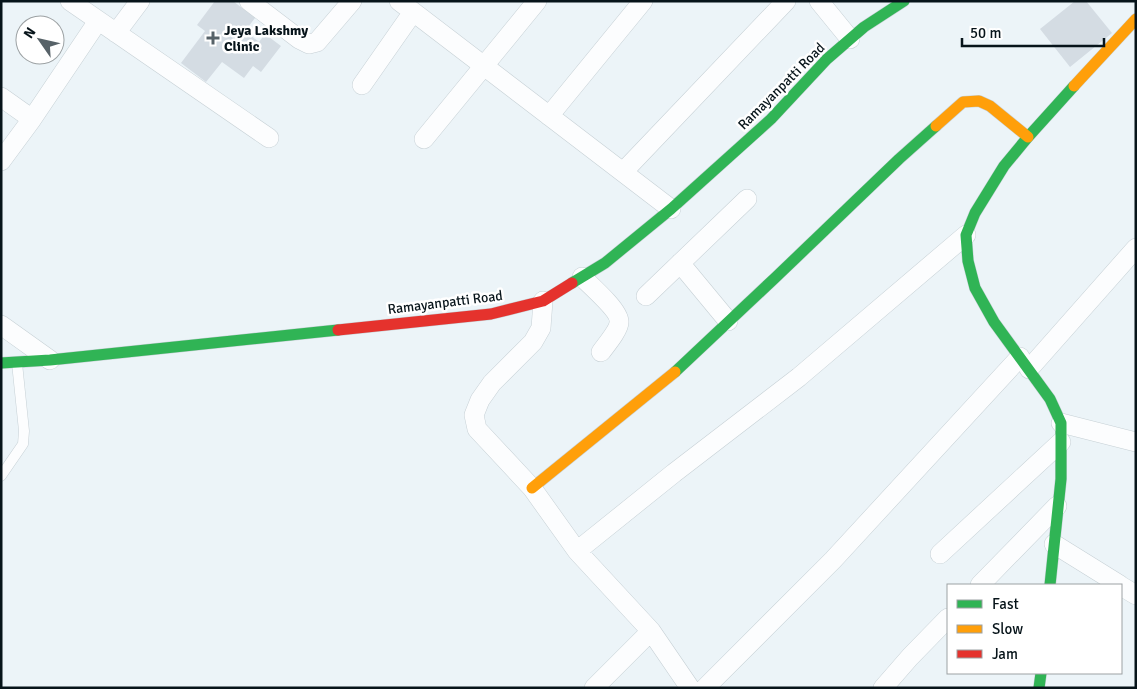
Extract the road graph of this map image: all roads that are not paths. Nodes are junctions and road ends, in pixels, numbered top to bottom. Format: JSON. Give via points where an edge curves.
{"nodes":[{"id":1,"x":70,"y":1,"type":"edge"},
{"id":2,"x":140,"y":1,"type":"edge"},
{"id":3,"x":248,"y":1,"type":"edge"},
{"id":4,"x":352,"y":1,"type":"edge"},
{"id":5,"x":537,"y":1,"type":"edge"},
{"id":6,"x":643,"y":1,"type":"edge"},
{"id":7,"x":786,"y":1,"type":"edge"},
{"id":8,"x":818,"y":1,"type":"edge"},
{"id":9,"x":904,"y":1,"type":"edge"},
{"id":10,"x":406,"y":7,"type":"edge"},
{"id":11,"x":98,"y":21,"type":"junction"},
{"id":12,"x":1134,"y":24,"type":"edge"},
{"id":13,"x":116,"y":33,"type":"junction"},
{"id":14,"x":850,"y":39,"type":"junction"},
{"id":15,"x":484,"y":67,"type":"junction"},
{"id":16,"x":362,"y":85,"type":"dead end"},
{"id":17,"x":1,"y":97,"type":"edge"},
{"id":18,"x":549,"y":116,"type":"junction"},
{"id":19,"x":32,"y":119,"type":"junction"},
{"id":20,"x":1028,"y":137,"type":"junction"},
{"id":21,"x":269,"y":138,"type":"dead end"},
{"id":22,"x":424,"y":139,"type":"dead end"},
{"id":23,"x":1,"y":161,"type":"edge"},
{"id":24,"x":623,"y":172,"type":"junction"},
{"id":25,"x":747,"y":199,"type":"dead end"},
{"id":26,"x":672,"y":209,"type":"junction"},
{"id":27,"x":966,"y":235,"type":"junction"},
{"id":28,"x":1136,"y":248,"type":"edge"},
{"id":29,"x":680,"y":263,"type":"junction"},
{"id":30,"x":582,"y":277,"type":"junction"},
{"id":31,"x":646,"y":296,"type":"dead end"},
{"id":32,"x":543,"y":300,"type":"junction"},
{"id":33,"x":728,"y":321,"type":"junction"},
{"id":34,"x":1,"y":325,"type":"edge"},
{"id":35,"x":601,"y":352,"type":"dead end"},
{"id":36,"x":50,"y":360,"type":"junction"},
{"id":37,"x":17,"y":362,"type":"junction"},
{"id":38,"x":1,"y":363,"type":"edge"},
{"id":39,"x":1024,"y":363,"type":"junction"},
{"id":40,"x":1061,"y":422,"type":"junction"},
{"id":41,"x":1061,"y":442,"type":"junction"},
{"id":42,"x":1136,"y":442,"type":"edge"},
{"id":43,"x":1,"y":476,"type":"edge"},
{"id":44,"x":532,"y":488,"type":"junction"},
{"id":45,"x":1057,"y":506,"type":"junction"},
{"id":46,"x":1054,"y":544,"type":"junction"},
{"id":47,"x":577,"y":551,"type":"junction"},
{"id":48,"x":940,"y":554,"type":"dead end"},
{"id":49,"x":981,"y":584,"type":"edge"},
{"id":50,"x":1050,"y":584,"type":"edge"},
{"id":51,"x":1121,"y":584,"type":"edge"},
{"id":52,"x":947,"y":619,"type":"edge"},
{"id":53,"x":651,"y":631,"type":"junction"},
{"id":54,"x":1041,"y":674,"type":"edge"},
{"id":55,"x":594,"y":688,"type":"edge"},
{"id":56,"x":690,"y":688,"type":"edge"},
{"id":57,"x":705,"y":688,"type":"edge"},
{"id":58,"x":883,"y":688,"type":"edge"},
{"id":59,"x":1039,"y":688,"type":"edge"}],
"edges":[{"from":1,"to":11,"type":"street"},
{"from":2,"to":13,"type":"street"},
{"from":3,"to":4,"type":"street","via":[[309,44],[317,42]]},
{"from":5,"to":15,"type":"street"},
{"from":6,"to":18,"type":"street"},
{"from":7,"to":24,"type":"street"},
{"from":8,"to":14,"type":"street"},
{"from":9,"to":14,"type":"main road","name":"Ramayanpatti Road"},
{"from":10,"to":15,"type":"street"},
{"from":10,"to":16,"type":"street"},
{"from":11,"to":13,"type":"street"},
{"from":11,"to":19,"type":"street"},
{"from":12,"to":20,"type":"main road"},
{"from":13,"to":21,"type":"street"},
{"from":14,"to":26,"type":"main road","name":"Ramayanpatti Road","via":[[771,119]]},
{"from":15,"to":18,"type":"street"},
{"from":15,"to":22,"type":"street"},
{"from":17,"to":19,"type":"street"},
{"from":18,"to":24,"type":"street"},
{"from":19,"to":23,"type":"street"},
{"from":20,"to":27,"type":"main road","via":[[1004,166],[975,213]]},
{"from":20,"to":33,"type":"main road","via":[[990,106],[979,101],[963,102]]},
{"from":24,"to":26,"type":"street"},
{"from":25,"to":29,"type":"street"},
{"from":26,"to":30,"type":"main road","name":"Ramayanpatti Road","via":[[605,263]]},
{"from":27,"to":39,"type":"main road","via":[[975,288],[994,322]]},
{"from":27,"to":47,"type":"street","via":[[799,377]]},
{"from":28,"to":39,"type":"street"},
{"from":29,"to":31,"type":"street"},
{"from":29,"to":33,"type":"street"},
{"from":30,"to":32,"type":"main road","name":"Ramayanpatti Road"},
{"from":30,"to":35,"type":"street","via":[[618,314],[620,323]]},
{"from":32,"to":36,"type":"main road","name":"Ramayanpatti Road","via":[[491,314]]},
{"from":32,"to":44,"type":"street","via":[[541,328],[533,342],[492,384],[474,415],[477,429]]},
{"from":33,"to":44,"type":"main road","via":[[671,375]]},
{"from":34,"to":36,"type":"street"},
{"from":36,"to":37,"type":"main road","name":"Ramayanpatti Road"},
{"from":37,"to":38,"type":"main road","name":"Ramayanpatti Road"},
{"from":37,"to":43,"type":"lane","via":[[23,444]]},
{"from":39,"to":40,"type":"main road","via":[[1050,399]]},
{"from":39,"to":57,"type":"street"},
{"from":40,"to":41,"type":"main road"},
{"from":40,"to":42,"type":"street"},
{"from":41,"to":45,"type":"main road"},
{"from":41,"to":48,"type":"street"},
{"from":44,"to":47,"type":"street"},
{"from":45,"to":46,"type":"main road"},
{"from":45,"to":49,"type":"street"},
{"from":46,"to":50,"type":"main road"},
{"from":46,"to":51,"type":"street"},
{"from":47,"to":53,"type":"street"},
{"from":52,"to":58,"type":"street"},
{"from":53,"to":55,"type":"street"},
{"from":53,"to":56,"type":"street"},
{"from":54,"to":59,"type":"main road"}]}
